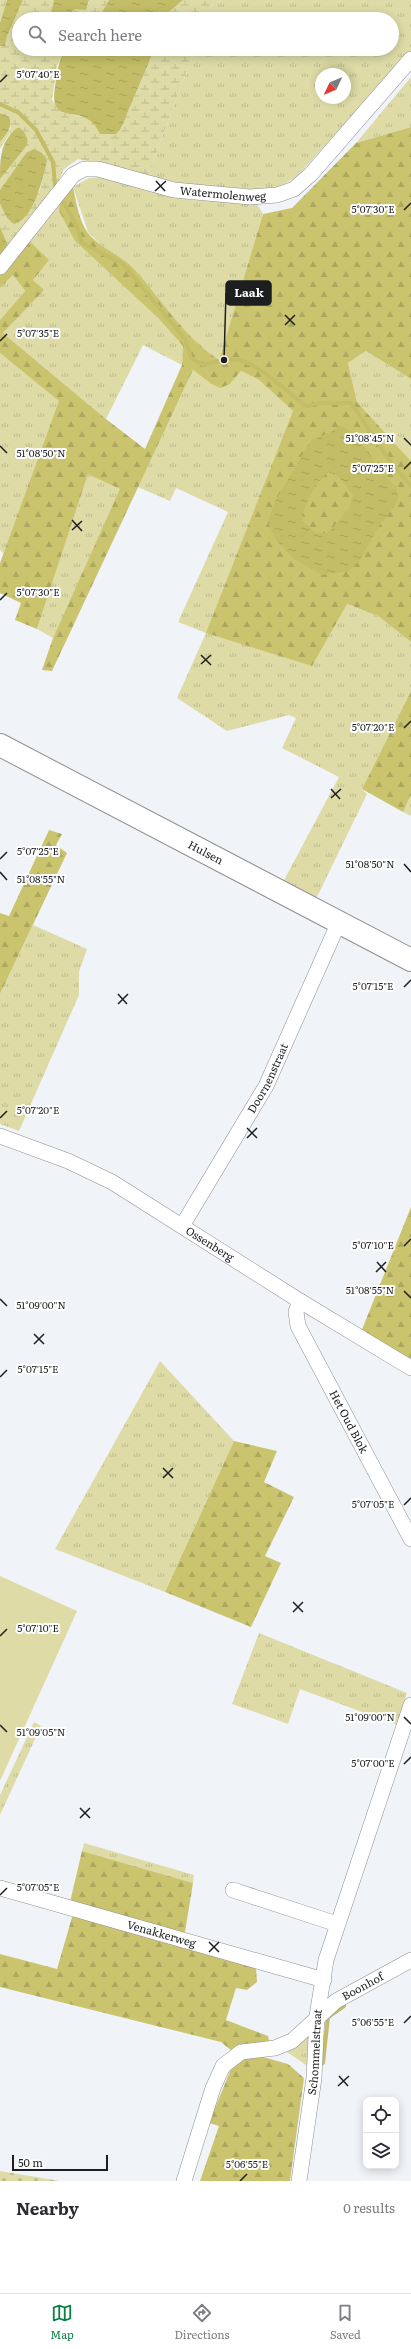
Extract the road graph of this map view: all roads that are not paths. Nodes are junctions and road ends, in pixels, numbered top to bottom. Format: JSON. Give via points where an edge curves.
{"nodes":[{"id":1,"x":411,"y":59,"type":"edge"},
{"id":2,"x":0,"y":267,"type":"edge"},
{"id":3,"x":0,"y":745,"type":"edge"},
{"id":4,"x":339,"y":922,"type":"junction"},
{"id":5,"x":411,"y":960,"type":"edge"},
{"id":6,"x":0,"y":1136,"type":"edge"},
{"id":7,"x":182,"y":1226,"type":"junction"},
{"id":8,"x":300,"y":1301,"type":"junction"},
{"id":9,"x":411,"y":1368,"type":"edge"},
{"id":10,"x":411,"y":1539,"type":"edge"},
{"id":11,"x":411,"y":1705,"type":"edge"},
{"id":12,"x":0,"y":1888,"type":"edge"},
{"id":13,"x":234,"y":1890,"type":"dead end"},
{"id":14,"x":337,"y":1924,"type":"junction"},
{"id":15,"x":411,"y":1960,"type":"edge"},
{"id":16,"x":324,"y":1980,"type":"junction"},
{"id":17,"x":317,"y":2016,"type":"junction"},
{"id":18,"x":184,"y":2181,"type":"edge"},
{"id":19,"x":299,"y":2181,"type":"edge"}],
"edges":[{"from":1,"to":2,"type":"street","name":"Watermolenweg","via":[[311,174],[294,189],[277,195],[250,197],[174,190],[98,169],[84,170],[73,175]]},
{"from":3,"to":4,"type":"street","name":"Hulsen"},
{"from":4,"to":5,"type":"street","name":"Hulsen"},
{"from":4,"to":7,"type":"street","name":"Doornenstraat","via":[[266,1086]]},
{"from":6,"to":7,"type":"street","name":"Ossenberg","via":[[94,1172]]},
{"from":7,"to":8,"type":"street","name":"Ossenberg"},
{"from":8,"to":9,"type":"street","name":"Ossenberg"},
{"from":8,"to":10,"type":"street","name":"Het Oud Blok","via":[[296,1312],[298,1326]]},
{"from":11,"to":14,"type":"street","name":"Schommelstraat"},
{"from":12,"to":16,"type":"street","name":"Venakkerweg"},
{"from":13,"to":14,"type":"street"},
{"from":14,"to":16,"type":"street","name":"Schommelstraat","via":[[326,1960]]},
{"from":15,"to":17,"type":"street","name":"Boonhof","via":[[336,2001]]},
{"from":16,"to":17,"type":"street","name":"Schommelstraat"},
{"from":17,"to":18,"type":"street","via":[[292,2041],[275,2048],[241,2052],[223,2066],[212,2088]]},
{"from":17,"to":19,"type":"street","name":"Schommelstraat","via":[[314,2078]]}]}
